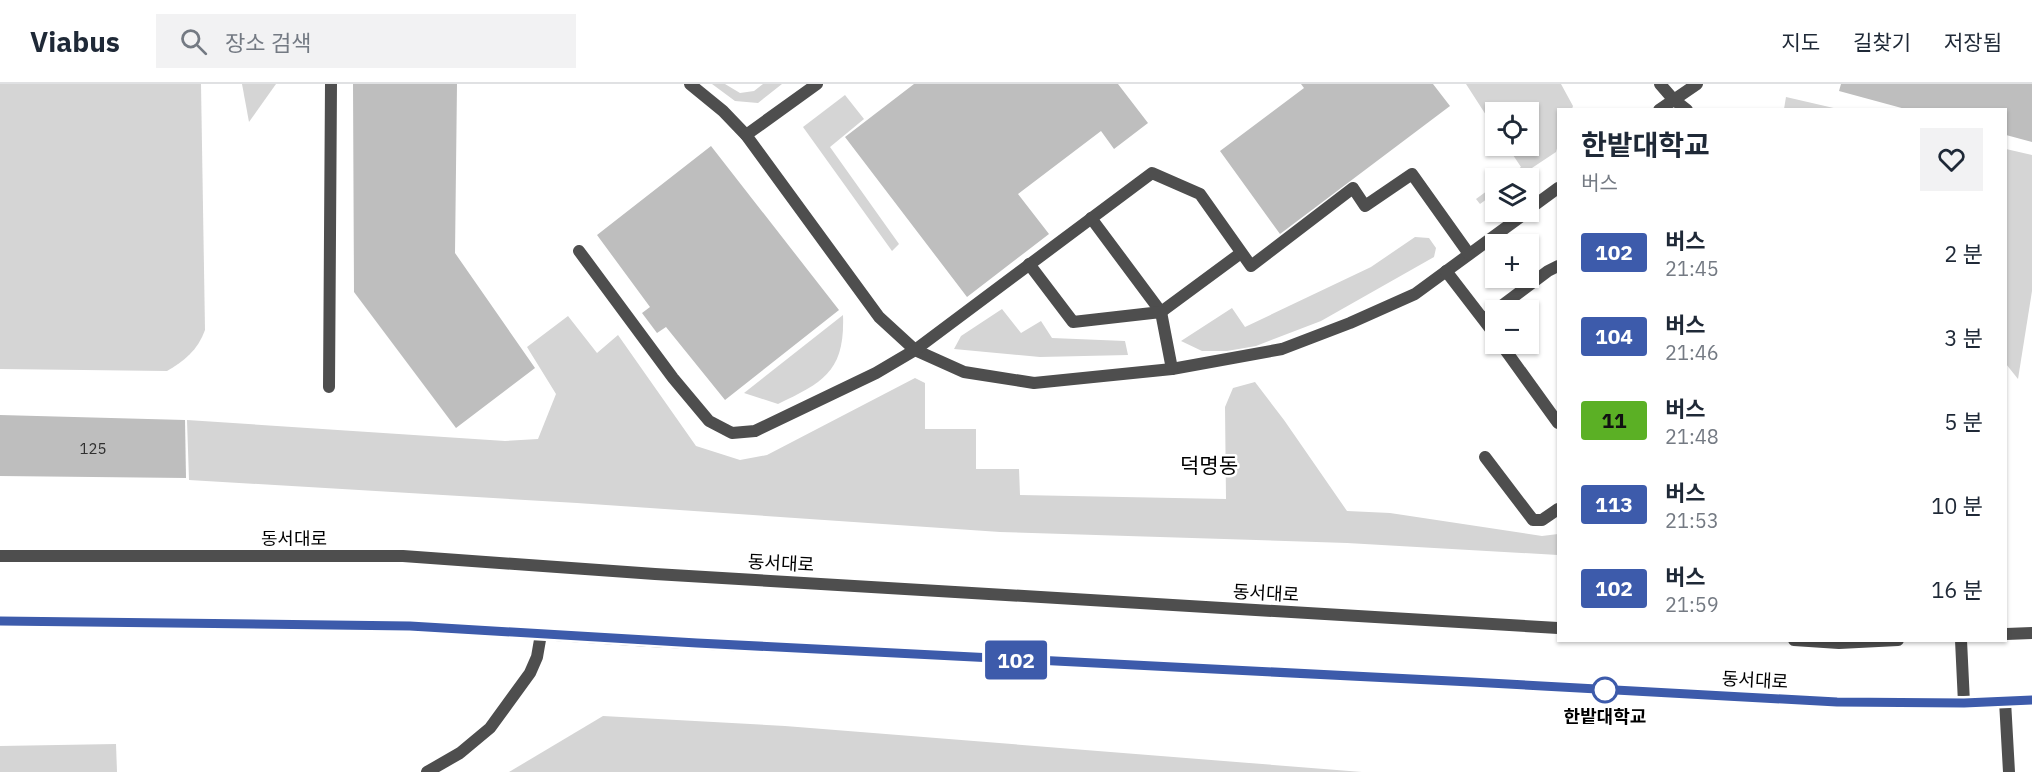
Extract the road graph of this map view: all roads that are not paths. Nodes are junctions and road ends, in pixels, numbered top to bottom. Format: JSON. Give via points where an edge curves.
{"nodes":[{"id":1,"x":331,"y":84,"type":"edge"},
{"id":2,"x":690,"y":84,"type":"edge"},
{"id":3,"x":817,"y":84,"type":"edge"},
{"id":4,"x":1660,"y":84,"type":"edge"},
{"id":5,"x":1697,"y":84,"type":"edge"},
{"id":6,"x":1674,"y":104,"type":"edge"},
{"id":7,"x":746,"y":135,"type":"junction"},
{"id":8,"x":1557,"y":189,"type":"edge"},
{"id":9,"x":1539,"y":203,"type":"edge"},
{"id":10,"x":1091,"y":218,"type":"junction"},
{"id":11,"x":1513,"y":222,"type":"edge"},
{"id":12,"x":579,"y":251,"type":"dead end"},
{"id":13,"x":1241,"y":253,"type":"junction"},
{"id":14,"x":1469,"y":254,"type":"junction"},
{"id":15,"x":1029,"y":264,"type":"junction"},
{"id":16,"x":1557,"y":266,"type":"edge"},
{"id":17,"x":1446,"y":271,"type":"junction"},
{"id":18,"x":1161,"y":312,"type":"junction"},
{"id":19,"x":1484,"y":320,"type":"joint"},
{"id":20,"x":915,"y":350,"type":"junction"},
{"id":21,"x":1508,"y":354,"type":"edge"},
{"id":22,"x":1172,"y":369,"type":"junction"},
{"id":23,"x":329,"y":387,"type":"dead end"},
{"id":24,"x":1557,"y":422,"type":"edge"},
{"id":25,"x":1485,"y":457,"type":"dead end"},
{"id":26,"x":1557,"y":510,"type":"edge"},
{"id":27,"x":0,"y":556,"type":"edge"},
{"id":28,"x":0,"y":621,"type":"edge"},
{"id":29,"x":1557,"y":628,"type":"edge"},
{"id":30,"x":2032,"y":633,"type":"edge"},
{"id":31,"x":541,"y":634,"type":"junction"},
{"id":32,"x":2007,"y":634,"type":"edge"},
{"id":33,"x":1829,"y":642,"type":"edge"},
{"id":34,"x":1864,"y":642,"type":"edge"},
{"id":35,"x":1961,"y":642,"type":"edge"},
{"id":36,"x":2032,"y":700,"type":"edge"},
{"id":37,"x":2005,"y":701,"type":"junction"},
{"id":38,"x":1964,"y":703,"type":"junction"},
{"id":39,"x":427,"y":772,"type":"edge"},
{"id":40,"x":2009,"y":772,"type":"edge"}],
"edges":[{"from":1,"to":23,"type":"street"},
{"from":2,"to":7,"type":"street"},
{"from":3,"to":7,"type":"street"},
{"from":4,"to":6,"type":"street"},
{"from":5,"to":6,"type":"street"},
{"from":7,"to":20,"type":"street","via":[[879,317]]},
{"from":8,"to":9,"type":"street"},
{"from":10,"to":13,"type":"street","via":[[1152,173],[1200,194]]},
{"from":10,"to":15,"type":"street"},
{"from":10,"to":18,"type":"street"},
{"from":11,"to":14,"type":"street"},
{"from":12,"to":20,"type":"street","via":[[709,421],[732,433],[755,432]]},
{"from":13,"to":14,"type":"street","via":[[1251,266],[1353,188],[1365,206],[1412,174]]},
{"from":13,"to":18,"type":"street"},
{"from":14,"to":17,"type":"street"},
{"from":15,"to":18,"type":"street","via":[[1073,322]]},
{"from":15,"to":20,"type":"street"},
{"from":16,"to":19,"type":"street"},
{"from":17,"to":19,"type":"street"},
{"from":17,"to":22,"type":"street","via":[[1415,294],[1282,349]]},
{"from":18,"to":22,"type":"street"},
{"from":20,"to":22,"type":"street","via":[[964,372],[1034,384]]},
{"from":21,"to":24,"type":"street"},
{"from":25,"to":26,"type":"street","via":[[1533,520],[1542,520]]},
{"from":27,"to":29,"type":"street","name":"동서대로","via":[[403,556]]},
{"from":28,"to":31,"type":"street","name":"동서대로","via":[[410,626]]},
{"from":30,"to":32,"type":"street"},
{"from":31,"to":38,"type":"street","name":"동서대로","via":[[1837,702]]},
{"from":31,"to":39,"type":"street","via":[[530,673],[490,728],[460,753]]},
{"from":33,"to":34,"type":"street"},
{"from":35,"to":38,"type":"street"},
{"from":36,"to":37,"type":"street","name":"동서대로"},
{"from":37,"to":38,"type":"street","name":"동서대로"},
{"from":37,"to":40,"type":"street"}]}
